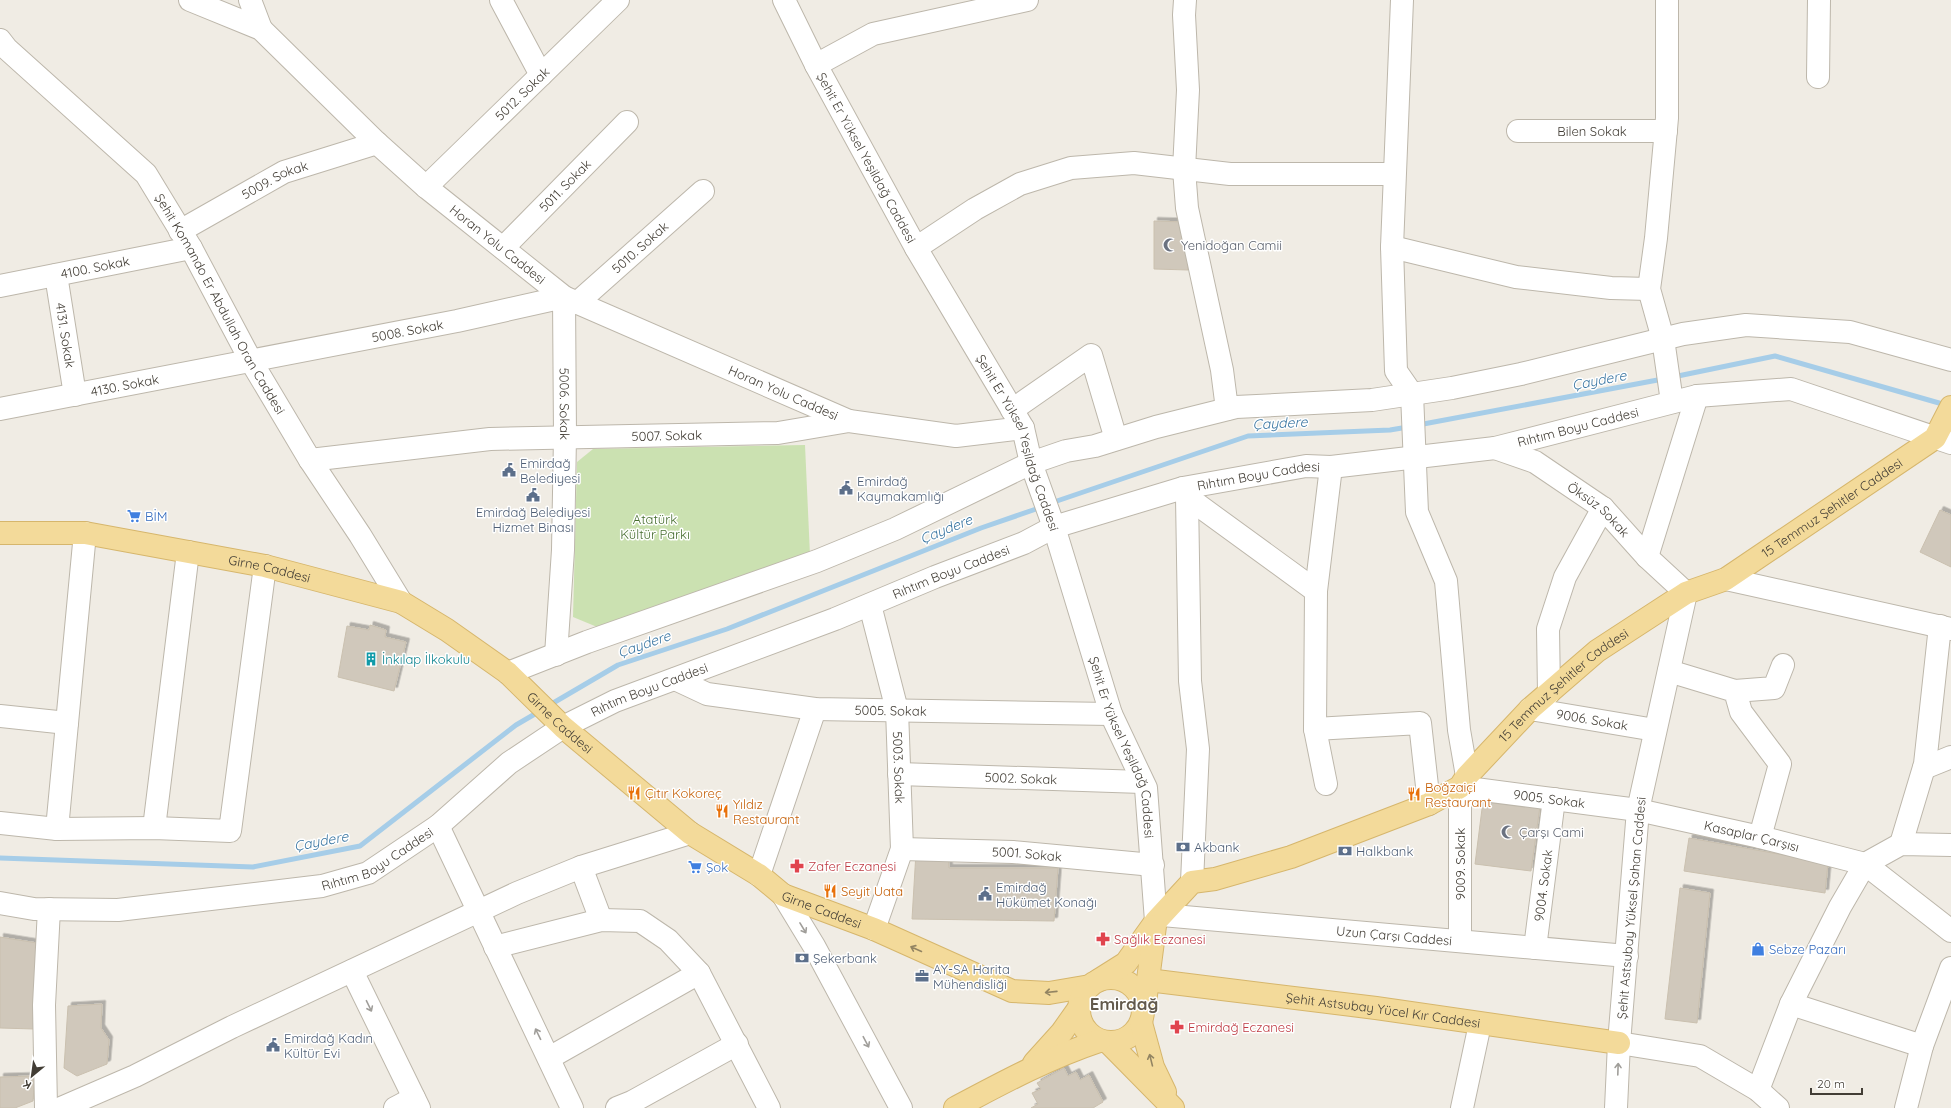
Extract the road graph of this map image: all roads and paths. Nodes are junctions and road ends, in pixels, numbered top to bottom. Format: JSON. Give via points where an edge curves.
{"nodes":[{"id":1,"x":190,"y":0,"type":"edge"},
{"id":2,"x":250,"y":0,"type":"edge"},
{"id":3,"x":501,"y":0,"type":"edge"},
{"id":4,"x":618,"y":0,"type":"edge"},
{"id":5,"x":784,"y":0,"type":"edge"},
{"id":6,"x":1027,"y":0,"type":"edge"},
{"id":7,"x":1186,"y":0,"type":"edge"},
{"id":8,"x":1402,"y":0,"type":"edge"},
{"id":9,"x":1667,"y":0,"type":"edge"},
{"id":10,"x":1819,"y":0,"type":"edge"},
{"id":11,"x":261,"y":29,"type":"junction"},
{"id":12,"x":0,"y":40,"type":"edge"},
{"id":13,"x":816,"y":65,"type":"junction"},
{"id":14,"x":541,"y":75,"type":"junction"},
{"id":15,"x":1818,"y":77,"type":"dead end"},
{"id":16,"x":627,"y":122,"type":"dead end"},
{"id":17,"x":1518,"y":131,"type":"dead end"},
{"id":18,"x":1666,"y":131,"type":"junction"},
{"id":19,"x":377,"y":143,"type":"junction"},
{"id":20,"x":1184,"y":169,"type":"junction"},
{"id":21,"x":1394,"y":174,"type":"junction"},
{"id":22,"x":426,"y":186,"type":"junction"},
{"id":23,"x":703,"y":192,"type":"dead end"},
{"id":24,"x":186,"y":240,"type":"junction"},
{"id":25,"x":1392,"y":247,"type":"junction"},
{"id":26,"x":503,"y":248,"type":"junction"},
{"id":27,"x":916,"y":248,"type":"junction"},
{"id":28,"x":56,"y":275,"type":"junction"},
{"id":29,"x":0,"y":286,"type":"edge"},
{"id":30,"x":1649,"y":289,"type":"junction"},
{"id":31,"x":571,"y":300,"type":"junction"},
{"id":32,"x":1664,"y":339,"type":"junction"},
{"id":33,"x":1951,"y":360,"type":"edge"},
{"id":34,"x":250,"y":361,"type":"junction"},
{"id":35,"x":1412,"y":394,"type":"junction"},
{"id":36,"x":75,"y":395,"type":"junction"},
{"id":37,"x":1697,"y":396,"type":"junction"},
{"id":38,"x":1672,"y":402,"type":"junction"},
{"id":39,"x":0,"y":409,"type":"edge"},
{"id":40,"x":1227,"y":409,"type":"junction"},
{"id":41,"x":1018,"y":419,"type":"junction"},
{"id":42,"x":849,"y":421,"type":"junction"},
{"id":43,"x":1945,"y":428,"type":"edge"},
{"id":44,"x":565,"y":436,"type":"junction"},
{"id":45,"x":1116,"y":439,"type":"junction"},
{"id":46,"x":1496,"y":448,"type":"junction"},
{"id":47,"x":1416,"y":458,"type":"junction"},
{"id":48,"x":310,"y":460,"type":"junction"},
{"id":49,"x":1031,"y":463,"type":"junction"},
{"id":50,"x":1331,"y":467,"type":"junction"},
{"id":51,"x":1185,"y":492,"type":"junction"},
{"id":52,"x":1603,"y":508,"type":"junction"},
{"id":53,"x":1054,"y":527,"type":"junction"},
{"id":54,"x":0,"y":533,"type":"edge"},
{"id":55,"x":85,"y":533,"type":"junction"},
{"id":56,"x":188,"y":552,"type":"junction"},
{"id":57,"x":1647,"y":556,"type":"junction"},
{"id":58,"x":265,"y":566,"type":"junction"},
{"id":59,"x":1726,"y":579,"type":"junction"},
{"id":60,"x":1316,"y":591,"type":"junction"},
{"id":61,"x":1686,"y":593,"type":"junction"},
{"id":62,"x":401,"y":602,"type":"junction"},
{"id":63,"x":870,"y":605,"type":"junction"},
{"id":64,"x":1946,"y":627,"type":"edge"},
{"id":65,"x":556,"y":655,"type":"junction"},
{"id":66,"x":1783,"y":665,"type":"dead end"},
{"id":67,"x":1669,"y":671,"type":"junction"},
{"id":68,"x":514,"y":679,"type":"junction"},
{"id":69,"x":675,"y":679,"type":"junction"},
{"id":70,"x":1735,"y":691,"type":"junction"},
{"id":71,"x":1550,"y":693,"type":"junction"},
{"id":72,"x":815,"y":709,"type":"junction"},
{"id":73,"x":897,"y":710,"type":"junction"},
{"id":74,"x":1530,"y":710,"type":"junction"},
{"id":75,"x":1111,"y":714,"type":"junction"},
{"id":76,"x":0,"y":716,"type":"edge"},
{"id":77,"x":67,"y":723,"type":"junction"},
{"id":78,"x":563,"y":726,"type":"junction"},
{"id":79,"x":1315,"y":729,"type":"junction"},
{"id":80,"x":1655,"y":730,"type":"junction"},
{"id":81,"x":1951,"y":757,"type":"edge"},
{"id":82,"x":1924,"y":768,"type":"junction"},
{"id":83,"x":899,"y":774,"type":"junction"},
{"id":84,"x":1142,"y":782,"type":"junction"},
{"id":85,"x":1464,"y":782,"type":"junction"},
{"id":86,"x":1326,"y":784,"type":"dead end"},
{"id":87,"x":1554,"y":799,"type":"junction"},
{"id":88,"x":1429,"y":804,"type":"junction"},
{"id":89,"x":1638,"y":810,"type":"junction"},
{"id":90,"x":0,"y":822,"type":"edge"},
{"id":91,"x":438,"y":826,"type":"junction"},
{"id":92,"x":154,"y":828,"type":"junction"},
{"id":93,"x":57,"y":830,"type":"junction"},
{"id":94,"x":690,"y":833,"type":"junction"},
{"id":95,"x":1760,"y":837,"type":"junction"},
{"id":96,"x":1901,"y":844,"type":"junction"},
{"id":97,"x":1951,"y":845,"type":"edge"},
{"id":98,"x":902,"y":850,"type":"junction"},
{"id":99,"x":1865,"y":864,"type":"junction"},
{"id":100,"x":1152,"y":865,"type":"junction"},
{"id":101,"x":581,"y":867,"type":"junction"},
{"id":102,"x":759,"y":875,"type":"junction"},
{"id":103,"x":1192,"y":882,"type":"junction"},
{"id":104,"x":783,"y":895,"type":"junction"},
{"id":105,"x":0,"y":903,"type":"edge"},
{"id":106,"x":49,"y":909,"type":"junction"},
{"id":107,"x":478,"y":910,"type":"junction"},
{"id":108,"x":1159,"y":918,"type":"junction"},
{"id":109,"x":601,"y":920,"type":"junction"},
{"id":110,"x":874,"y":929,"type":"junction"},
{"id":111,"x":1951,"y":931,"type":"edge"},
{"id":112,"x":1460,"y":941,"type":"junction"},
{"id":113,"x":495,"y":947,"type":"junction"},
{"id":114,"x":1535,"y":948,"type":"junction"},
{"id":115,"x":1627,"y":956,"type":"junction"},
{"id":116,"x":1951,"y":968,"type":"edge"},
{"id":117,"x":352,"y":971,"type":"junction"},
{"id":118,"x":699,"y":972,"type":"junction"},
{"id":119,"x":1148,"y":980,"type":"junction"},
{"id":120,"x":1094,"y":983,"type":"junction"},
{"id":121,"x":1791,"y":1004,"type":"junction"},
{"id":122,"x":1079,"y":1008,"type":"junction"},
{"id":123,"x":1143,"y":1018,"type":"junction"},
{"id":124,"x":1480,"y":1024,"type":"junction"},
{"id":125,"x":1104,"y":1042,"type":"junction"},
{"id":126,"x":737,"y":1044,"type":"junction"},
{"id":127,"x":1618,"y":1044,"type":"junction"},
{"id":128,"x":1922,"y":1046,"type":"junction"},
{"id":129,"x":549,"y":1058,"type":"junction"},
{"id":130,"x":1029,"y":1069,"type":"junction"},
{"id":131,"x":1758,"y":1090,"type":"junction"},
{"id":132,"x":409,"y":1105,"type":"edge"},
{"id":133,"x":46,"y":1108,"type":"edge"},
{"id":134,"x":62,"y":1108,"type":"edge"},
{"id":135,"x":572,"y":1108,"type":"edge"},
{"id":136,"x":617,"y":1108,"type":"edge"},
{"id":137,"x":769,"y":1108,"type":"edge"},
{"id":138,"x":901,"y":1108,"type":"edge"},
{"id":139,"x":955,"y":1108,"type":"edge"},
{"id":140,"x":1173,"y":1108,"type":"edge"},
{"id":141,"x":1462,"y":1108,"type":"edge"},
{"id":142,"x":1616,"y":1108,"type":"edge"},
{"id":143,"x":1778,"y":1108,"type":"edge"},
{"id":144,"x":1906,"y":1108,"type":"edge"}],
"edges":[{"from":1,"to":11,"type":"street","name":"Horan Yolu Caddesi"},
{"from":2,"to":11,"type":"street"},
{"from":3,"to":14,"type":"street"},
{"from":4,"to":14,"type":"street","name":"5012. Sokak"},
{"from":5,"to":13,"type":"street","name":"Şehit Er Yüksel Yeşildağ Caddesi"},
{"from":6,"to":13,"type":"street","via":[[873,34]]},
{"from":7,"to":20,"type":"street","via":[[1184,15],[1188,90]]},
{"from":8,"to":21,"type":"street"},
{"from":9,"to":18,"type":"street"},
{"from":10,"to":15,"type":"street"},
{"from":11,"to":19,"type":"street","name":"Horan Yolu Caddesi"},
{"from":12,"to":24,"type":"street","name":"Şehit Komando Er Abdullah Oran Caddesi","via":[[146,174]]},
{"from":13,"to":27,"type":"street","name":"Şehit Er Yüksel Yeşildağ Caddesi"},
{"from":14,"to":22,"type":"street","name":"5012. Sokak"},
{"from":16,"to":26,"type":"street","name":"5011. Sokak"},
{"from":17,"to":18,"type":"street","name":"Bilen Sokak"},
{"from":18,"to":30,"type":"street"},
{"from":19,"to":22,"type":"street","name":"Horan Yolu Caddesi"},
{"from":19,"to":24,"type":"street","name":"5009. Sokak","via":[[284,172]]},
{"from":20,"to":21,"type":"street","via":[[1230,174]]},
{"from":20,"to":27,"type":"street","via":[[1134,163],[1071,168],[1020,184],[975,209]]},
{"from":20,"to":40,"type":"street","via":[[1187,208],[1222,370]]},
{"from":21,"to":25,"type":"street"},
{"from":22,"to":26,"type":"street","name":"Horan Yolu Caddesi"},
{"from":23,"to":31,"type":"street","name":"5010. Sokak"},
{"from":24,"to":28,"type":"street","name":"4100. Sokak"},
{"from":24,"to":34,"type":"street","name":"Şehit Komando Er Abdullah Oran Caddesi"},
{"from":25,"to":30,"type":"street","via":[[1516,277],[1611,288]]},
{"from":25,"to":35,"type":"street","via":[[1396,371]]},
{"from":26,"to":31,"type":"street","name":"Horan Yolu Caddesi"},
{"from":27,"to":41,"type":"street","name":"Şehit Er Yüksel Yeşildağ Caddesi"},
{"from":28,"to":29,"type":"street","name":"4100. Sokak"},
{"from":28,"to":36,"type":"street","name":"4131. Sokak"},
{"from":30,"to":32,"type":"street"},
{"from":31,"to":34,"type":"street","name":"5008. Sokak"},
{"from":31,"to":42,"type":"street","name":"Horan Yolu Caddesi"},
{"from":31,"to":44,"type":"street","name":"5006. Sokak"},
{"from":32,"to":33,"type":"street","via":[[1746,325],[1850,332]]},
{"from":32,"to":35,"type":"street","via":[[1521,374]]},
{"from":32,"to":38,"type":"street"},
{"from":34,"to":36,"type":"street","name":"4130. Sokak"},
{"from":34,"to":48,"type":"street","name":"Şehit Komando Er Abdullah Oran Caddesi"},
{"from":35,"to":40,"type":"street","via":[[1372,400]]},
{"from":35,"to":47,"type":"street","name":"9009. Sokak"},
{"from":36,"to":39,"type":"street","name":"4130. Sokak"},
{"from":37,"to":38,"type":"street","name":"Rıhtım Boyu Caddesi"},
{"from":37,"to":43,"type":"street","name":"Rıhtım Boyu Caddesi","via":[[1791,390]]},
{"from":37,"to":57,"type":"street"},
{"from":38,"to":46,"type":"street","name":"Rıhtım Boyu Caddesi"},
{"from":40,"to":45,"type":"street"},
{"from":41,"to":42,"type":"street","name":"5007. Sokak","via":[[956,436]]},
{"from":41,"to":45,"type":"street","via":[[1092,355]]},
{"from":41,"to":49,"type":"street","name":"Şehit Er Yüksel Yeşildağ Caddesi"},
{"from":42,"to":44,"type":"street","name":"5007. Sokak","via":[[778,433]]},
{"from":43,"to":59,"type":"main road","name":"15 Temmuz Şehitler Caddesi"},
{"from":44,"to":48,"type":"street","name":"5007. Sokak","via":[[490,439]]},
{"from":44,"to":65,"type":"street","name":"5006. Sokak","via":[[563,550]]},
{"from":45,"to":49,"type":"street","via":[[1066,451]]},
{"from":46,"to":47,"type":"street","name":"Rıhtım Boyu Caddesi"},
{"from":46,"to":52,"type":"street","name":"Öksüz Sokak","via":[[1535,462]]},
{"from":47,"to":50,"type":"street","name":"Rıhtım Boyu Caddesi"},
{"from":47,"to":85,"type":"street","name":"9009. Sokak","via":[[1417,512],[1446,581]]},
{"from":48,"to":62,"type":"street","name":"Şehit Komando Er Abdullah Oran Caddesi"},
{"from":49,"to":53,"type":"street","name":"Şehit Er Yüksel Yeşildağ Caddesi"},
{"from":49,"to":65,"type":"street","via":[[895,529],[817,561]]},
{"from":50,"to":51,"type":"street","name":"Rıhtım Boyu Caddesi","via":[[1306,466]]},
{"from":50,"to":60,"type":"street"},
{"from":51,"to":53,"type":"street","name":"Rıhtım Boyu Caddesi"},
{"from":51,"to":60,"type":"street"},
{"from":51,"to":103,"type":"street","via":[[1190,681],[1198,749]]},
{"from":52,"to":57,"type":"street","name":"Öksüz Sokak"},
{"from":52,"to":71,"type":"street","via":[[1565,577],[1548,629]]},
{"from":53,"to":63,"type":"street","name":"Rıhtım Boyu Caddesi","via":[[1024,543]]},
{"from":53,"to":75,"type":"street","name":"Şehit Er Yüksel Yeşildağ Caddesi"},
{"from":54,"to":55,"type":"main road","name":"Girne Caddesi"},
{"from":55,"to":56,"type":"main road","name":"Girne Caddesi"},
{"from":55,"to":77,"type":"street"},
{"from":56,"to":58,"type":"main road","name":"Girne Caddesi"},
{"from":56,"to":92,"type":"street"},
{"from":57,"to":61,"type":"street","name":"Öksüz Sokak"},
{"from":58,"to":62,"type":"main road","name":"Girne Caddesi"},
{"from":58,"to":92,"type":"street","via":[[230,831]]},
{"from":59,"to":61,"type":"main road","name":"15 Temmuz Şehitler Caddesi"},
{"from":59,"to":64,"type":"street"},
{"from":60,"to":79,"type":"street"},
{"from":61,"to":67,"type":"street","name":"Şehit Astsubay Yüksel Şahan Caddesi"},
{"from":61,"to":71,"type":"main road","name":"15 Temmuz Şehitler Caddesi","via":[[1597,651]]},
{"from":62,"to":68,"type":"main road","name":"Girne Caddesi","via":[[447,630]]},
{"from":63,"to":69,"type":"street","name":"Rıhtım Boyu Caddesi"},
{"from":63,"to":73,"type":"street","name":"5003. Sokak"},
{"from":64,"to":82,"type":"street"},
{"from":65,"to":68,"type":"street"},
{"from":66,"to":70,"type":"street","via":[[1774,688]]},
{"from":67,"to":70,"type":"street"},
{"from":67,"to":80,"type":"street","name":"Şehit Astsubay Yüksel Şahan Caddesi"},
{"from":68,"to":78,"type":"main road","name":"Girne Caddesi"},
{"from":69,"to":72,"type":"street","name":"5005. Sokak","via":[[707,694]]},
{"from":69,"to":78,"type":"street","name":"Rıhtım Boyu Caddesi","via":[[615,702]]},
{"from":70,"to":95,"type":"street","via":[[1741,712],[1780,764]]},
{"from":71,"to":74,"type":"main road","name":"15 Temmuz Şehitler Caddesi"},
{"from":72,"to":73,"type":"street","name":"5005. Sokak"},
{"from":72,"to":102,"type":"street"},
{"from":73,"to":75,"type":"street","name":"5005. Sokak"},
{"from":73,"to":83,"type":"street","name":"5003. Sokak"},
{"from":74,"to":80,"type":"street","name":"9006. Sokak"},
{"from":74,"to":85,"type":"main road","name":"15 Temmuz Şehitler Caddesi"},
{"from":75,"to":84,"type":"street","name":"Şehit Er Yüksel Yeşildağ Caddesi"},
{"from":76,"to":77,"type":"street"},
{"from":77,"to":93,"type":"street"},
{"from":78,"to":91,"type":"street","name":"Rıhtım Boyu Caddesi","via":[[509,763]]},
{"from":78,"to":94,"type":"main road","name":"Girne Caddesi"},
{"from":79,"to":86,"type":"street"},
{"from":79,"to":88,"type":"street","via":[[1420,723]]},
{"from":80,"to":89,"type":"street","name":"Şehit Astsubay Yüksel Şahan Caddesi"},
{"from":81,"to":82,"type":"street"},
{"from":82,"to":96,"type":"street"},
{"from":83,"to":84,"type":"street","name":"5002. Sokak"},
{"from":83,"to":98,"type":"street","name":"5003. Sokak"},
{"from":84,"to":100,"type":"street","name":"Şehit Er Yüksel Yeşildağ Caddesi","via":[[1146,788]]},
{"from":85,"to":87,"type":"street","name":"9005. Sokak"},
{"from":85,"to":88,"type":"main road","name":"15 Temmuz Şehitler Caddesi"},
{"from":85,"to":112,"type":"street","name":"9009. Sokak"},
{"from":87,"to":89,"type":"street","name":"9005. Sokak"},
{"from":87,"to":114,"type":"street","name":"9004. Sokak"},
{"from":88,"to":103,"type":"main road","name":"15 Temmuz Şehitler Caddesi","via":[[1291,857],[1215,879]]},
{"from":89,"to":95,"type":"street","name":"Kasaplar Çarşısı"},
{"from":89,"to":115,"type":"street","name":"Şehit Astsubay Yüksel Şahan Caddesi"},
{"from":90,"to":93,"type":"street"},
{"from":91,"to":106,"type":"street","name":"Rıhtım Boyu Caddesi","via":[[368,873],[322,886],[118,910]]},
{"from":91,"to":107,"type":"street"},
{"from":92,"to":93,"type":"street"},
{"from":94,"to":101,"type":"street"},
{"from":94,"to":102,"type":"main road","name":"Girne Caddesi"},
{"from":95,"to":99,"type":"street","name":"Kasaplar Çarşısı"},
{"from":96,"to":97,"type":"street"},
{"from":96,"to":99,"type":"street"},
{"from":98,"to":100,"type":"street","name":"5001. Sokak","via":[[1012,852]]},
{"from":98,"to":110,"type":"street","name":"5003. Sokak"},
{"from":99,"to":111,"type":"street"},
{"from":99,"to":121,"type":"street","via":[[1840,907]]},
{"from":100,"to":108,"type":"street","name":"Şehit Er Yüksel Yeşildağ Caddesi"},
{"from":101,"to":107,"type":"street"},
{"from":101,"to":109,"type":"street"},
{"from":102,"to":104,"type":"main road","name":"Girne Caddesi"},
{"from":103,"to":108,"type":"main road"},
{"from":104,"to":110,"type":"main road","name":"Girne Caddesi"},
{"from":104,"to":138,"type":"street","one_way":true,"via":[[814,946]]},
{"from":105,"to":106,"type":"street","name":"Rıhtım Boyu Caddesi"},
{"from":106,"to":133,"type":"street","via":[[44,1005]]},
{"from":107,"to":113,"type":"street"},
{"from":107,"to":117,"type":"street"},
{"from":108,"to":112,"type":"street","name":"Uzun Çarşı Caddesi"},
{"from":108,"to":119,"type":"main road"},
{"from":108,"to":120,"type":"main road","via":[[1126,963]]},
{"from":109,"to":113,"type":"street"},
{"from":109,"to":118,"type":"street","via":[[640,921],[668,940]]},
{"from":120,"to":110,"type":"main road","name":"Girne Caddesi","one_way":true,"via":[[1049,993],[1012,991]]},
{"from":112,"to":114,"type":"street","name":"Uzun Çarşı Caddesi"},
{"from":129,"to":113,"type":"street","one_way":true},
{"from":114,"to":115,"type":"street","name":"Uzun Çarşı Caddesi"},
{"from":115,"to":127,"type":"street","name":"Şehit Astsubay Yüksel Şahan Caddesi"},
{"from":116,"to":128,"type":"street"},
{"from":117,"to":132,"type":"street","one_way":true},
{"from":117,"to":134,"type":"street"},
{"from":118,"to":126,"type":"street"},
{"from":118,"to":129,"type":"street"},
{"from":119,"to":123,"type":"main road"},
{"from":119,"to":124,"type":"main road","name":"Şehit Astsubay Yücel Kır Caddesi","via":[[1376,1008]]},
{"from":120,"to":122,"type":"main road","via":[[1080,1000]]},
{"from":120,"to":123,"type":"main road","via":[[1108,978],[1126,981],[1139,994],[1143,1003]]},
{"from":121,"to":128,"type":"street"},
{"from":121,"to":131,"type":"street"},
{"from":122,"to":125,"type":"main road","via":[[1084,1028],[1090,1035]]},
{"from":122,"to":130,"type":"main road","via":[[1062,1032]]},
{"from":123,"to":125,"type":"main road","via":[[1136,1032],[1128,1038],[1119,1042]]},
{"from":140,"to":123,"type":"main road","one_way":true,"via":[[1153,1067]]},
{"from":124,"to":127,"type":"main road","name":"Şehit Astsubay Yücel Kır Caddesi"},
{"from":124,"to":141,"type":"street"},
{"from":125,"to":130,"type":"main road","via":[[1068,1051]]},
{"from":125,"to":140,"type":"main road"},
{"from":126,"to":136,"type":"street"},
{"from":126,"to":137,"type":"street"},
{"from":127,"to":131,"type":"street","via":[[1700,1056]]},
{"from":142,"to":127,"type":"street","name":"Şehit Astsubay Yüksel Şahan Caddesi","one_way":true},
{"from":128,"to":144,"type":"street"},
{"from":129,"to":135,"type":"street"},
{"from":130,"to":139,"type":"main road"},
{"from":131,"to":143,"type":"street"}]}
